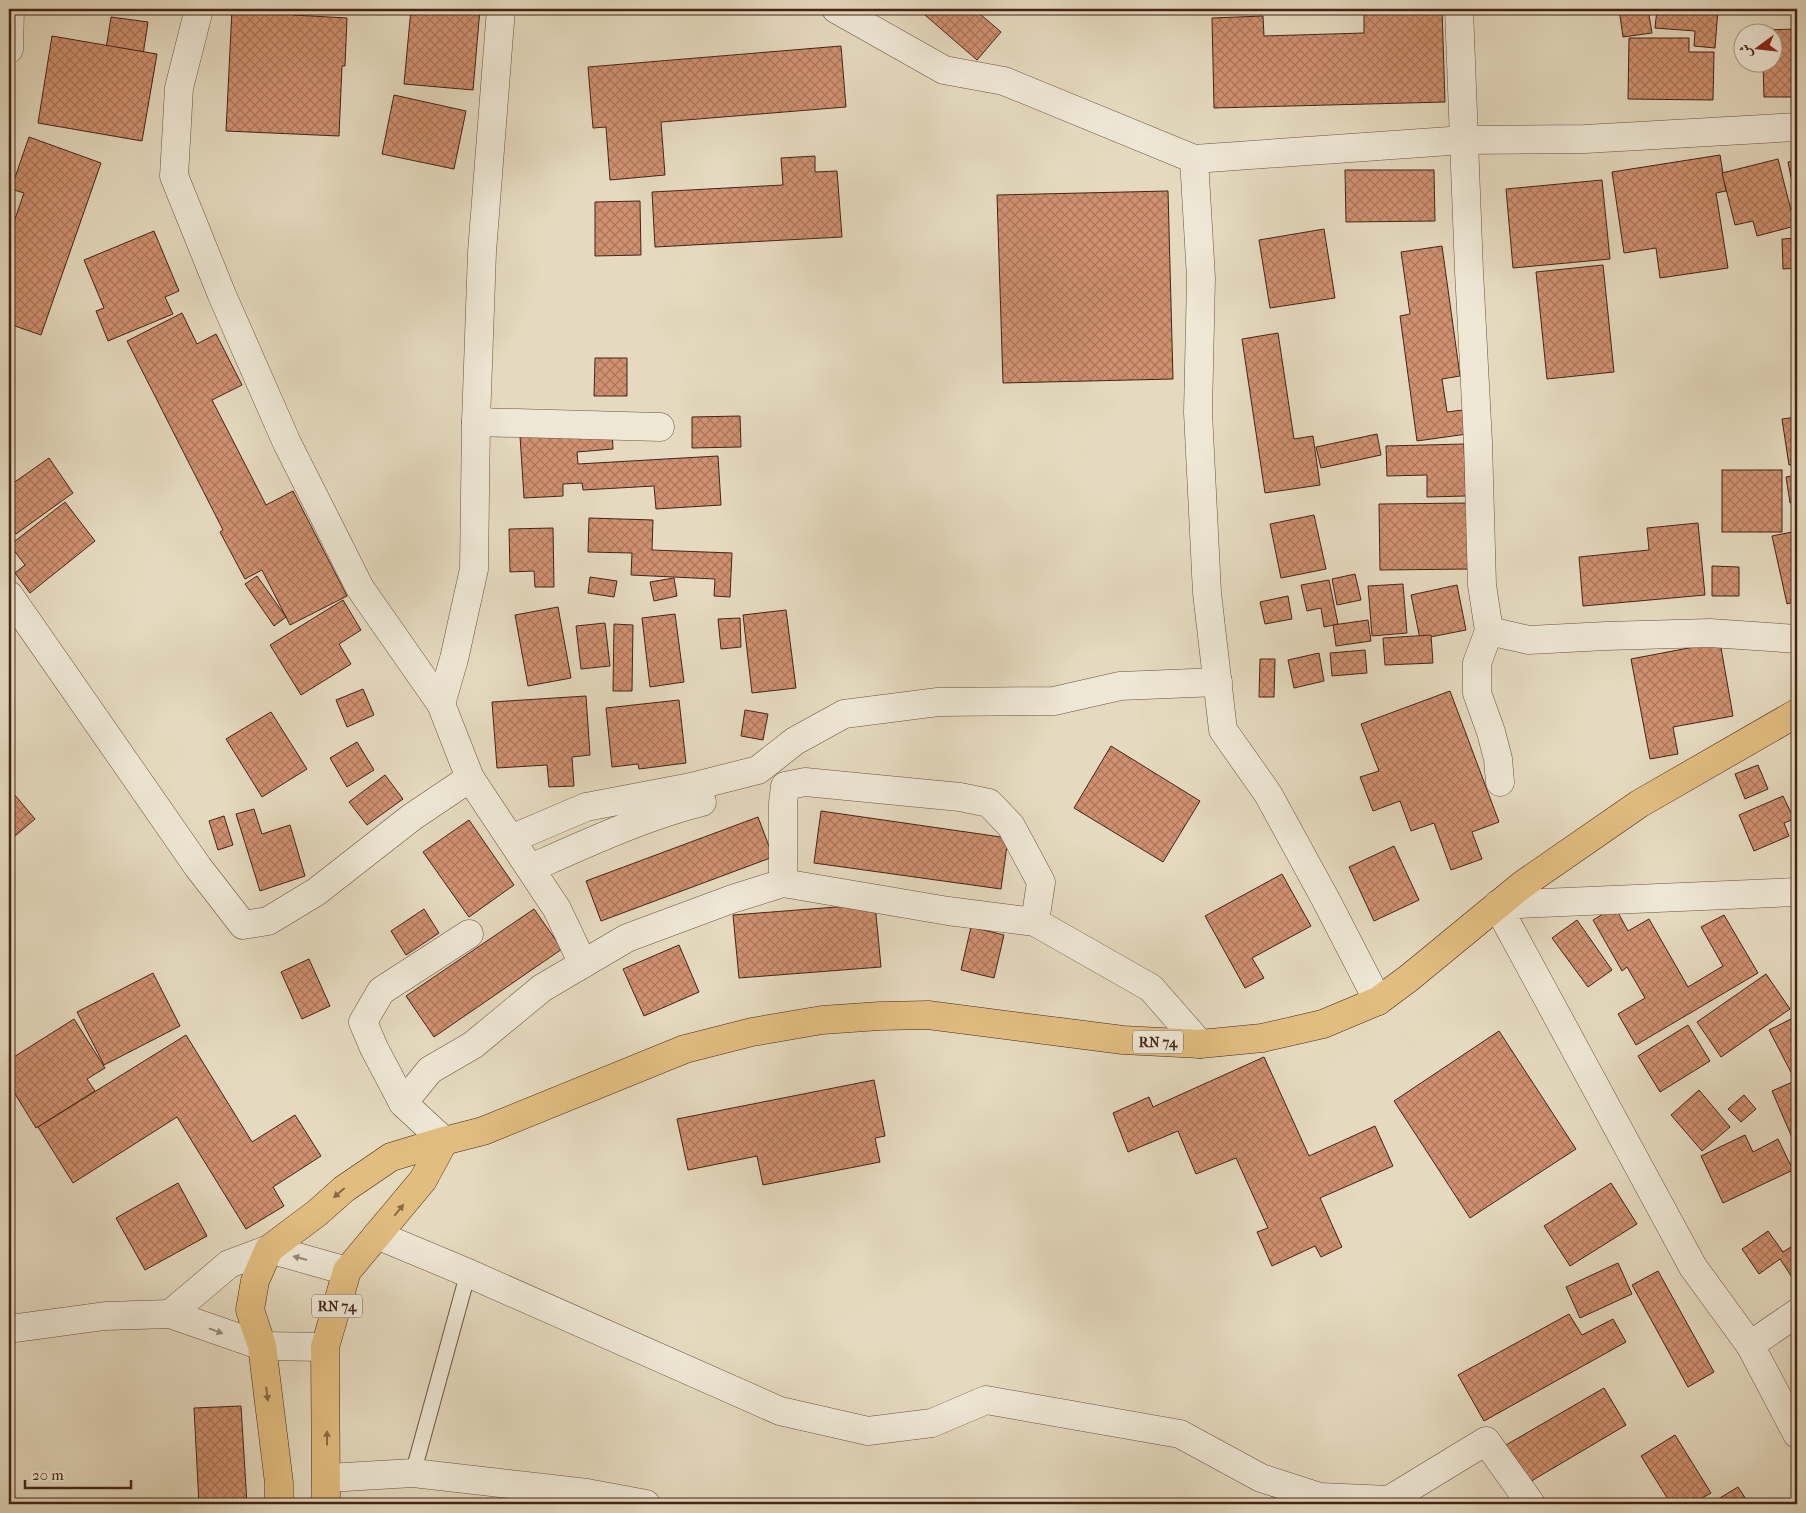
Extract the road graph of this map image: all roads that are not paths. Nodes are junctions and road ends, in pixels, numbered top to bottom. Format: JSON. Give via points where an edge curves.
{"nodes":[{"id":1,"x":10,"y":9,"type":"edge"},
{"id":2,"x":199,"y":9,"type":"edge"},
{"id":3,"x":501,"y":9,"type":"edge"},
{"id":4,"x":836,"y":9,"type":"edge"},
{"id":5,"x":1459,"y":9,"type":"edge"},
{"id":6,"x":9,"y":50,"type":"edge"},
{"id":7,"x":1797,"y":127,"type":"edge"},
{"id":8,"x":1464,"y":140,"type":"junction"},
{"id":9,"x":1194,"y":159,"type":"junction"},
{"id":10,"x":476,"y":422,"type":"junction"},
{"id":11,"x":660,"y":427,"type":"dead end"},
{"id":12,"x":9,"y":595,"type":"edge"},
{"id":13,"x":1488,"y":631,"type":"junction"},
{"id":14,"x":1797,"y":639,"type":"edge"},
{"id":15,"x":1218,"y":682,"type":"junction"},
{"id":16,"x":441,"y":704,"type":"junction"},
{"id":17,"x":1797,"y":713,"type":"edge"},
{"id":18,"x":470,"y":778,"type":"junction"},
{"id":19,"x":1500,"y":782,"type":"dead end"},
{"id":20,"x":785,"y":786,"type":"junction"},
{"id":21,"x":511,"y":839,"type":"junction"},
{"id":22,"x":530,"y":868,"type":"junction"},
{"id":23,"x":783,"y":884,"type":"junction"},
{"id":24,"x":1797,"y":892,"type":"edge"},
{"id":25,"x":1497,"y":905,"type":"junction"},
{"id":26,"x":1034,"y":922,"type":"junction"},
{"id":27,"x":469,"y":934,"type":"dead end"},
{"id":28,"x":582,"y":964,"type":"junction"},
{"id":29,"x":1378,"y":1001,"type":"junction"},
{"id":30,"x":1200,"y":1044,"type":"junction"},
{"id":31,"x":403,"y":1103,"type":"junction"},
{"id":32,"x":444,"y":1141,"type":"junction"},
{"id":33,"x":377,"y":1235,"type":"junction"},
{"id":34,"x":268,"y":1249,"type":"junction"},
{"id":35,"x":347,"y":1271,"type":"junction"},
{"id":36,"x":468,"y":1273,"type":"junction"},
{"id":37,"x":170,"y":1314,"type":"junction"},
{"id":38,"x":1797,"y":1314,"type":"edge"},
{"id":39,"x":9,"y":1329,"type":"edge"},
{"id":40,"x":1750,"y":1345,"type":"junction"},
{"id":41,"x":262,"y":1346,"type":"junction"},
{"id":42,"x":325,"y":1347,"type":"junction"},
{"id":43,"x":1797,"y":1434,"type":"edge"},
{"id":44,"x":412,"y":1473,"type":"junction"},
{"id":45,"x":327,"y":1491,"type":"edge"},
{"id":46,"x":279,"y":1504,"type":"edge"},
{"id":47,"x":646,"y":1504,"type":"edge"},
{"id":48,"x":1531,"y":1504,"type":"edge"}],
"edges":[{"from":1,"to":6,"type":"street"},
{"from":2,"to":16,"type":"street","via":[[179,88],[174,176],[287,443],[360,588]]},
{"from":3,"to":10,"type":"street","via":[[482,252]]},
{"from":4,"to":9,"type":"street","via":[[944,70],[1004,81]]},
{"from":5,"to":8,"type":"street"},
{"from":7,"to":8,"type":"street","via":[[1585,139]]},
{"from":8,"to":9,"type":"street"},
{"from":8,"to":13,"type":"street","via":[[1482,585]]},
{"from":9,"to":15,"type":"street","via":[[1201,278],[1198,412],[1207,593]]},
{"from":10,"to":11,"type":"street"},
{"from":10,"to":16,"type":"street","via":[[474,569]]},
{"from":12,"to":18,"type":"street","via":[[198,867],[243,925],[268,921],[316,892],[412,817]]},
{"from":13,"to":14,"type":"street","via":[[1529,640],[1710,633]]},
{"from":13,"to":19,"type":"street","via":[[1477,663],[1477,693],[1498,759]]},
{"from":15,"to":21,"type":"street","via":[[1120,686],[1054,701],[938,702],[844,714],[795,741],[758,770],[691,787],[586,807]]},
{"from":15,"to":29,"type":"street","via":[[1223,730],[1268,794]]},
{"from":16,"to":18,"type":"street"},
{"from":17,"to":25,"type":"main road","number":"RN 74","via":[[1639,804]]},
{"from":18,"to":21,"type":"street"},
{"from":20,"to":22,"type":"street","via":[[756,789],[668,811],[598,837]]},
{"from":20,"to":23,"type":"street"},
{"from":20,"to":26,"type":"street","via":[[805,782],[960,797],[989,803],[1011,826],[1041,882]]},
{"from":21,"to":22,"type":"street"},
{"from":22,"to":28,"type":"street","via":[[557,909]]},
{"from":23,"to":26,"type":"street"},
{"from":23,"to":28,"type":"street","via":[[732,899],[627,938]]},
{"from":24,"to":25,"type":"street"},
{"from":25,"to":29,"type":"main road","number":"RN 74"},
{"from":25,"to":40,"type":"street","via":[[1693,1267]]},
{"from":26,"to":30,"type":"street","via":[[1151,988]]},
{"from":27,"to":31,"type":"street","via":[[380,991],[363,1022]]},
{"from":28,"to":31,"type":"street","via":[[542,988],[474,1045],[430,1070]]},
{"from":29,"to":30,"type":"main road","number":"RN 74","via":[[1323,1024],[1262,1038]]},
{"from":30,"to":32,"type":"main road","number":"RN 74","via":[[1123,1040],[928,1015],[822,1020],[685,1048],[483,1131]]},
{"from":31,"to":32,"type":"street"},
{"from":33,"to":32,"type":"main road","number":"RN 74","one_way":true,"via":[[423,1180]]},
{"from":32,"to":34,"type":"main road","number":"RN 74","one_way":true,"via":[[390,1158],[344,1189]]},
{"from":33,"to":35,"type":"main road","number":"RN 74"},
{"from":33,"to":36,"type":"street"},
{"from":35,"to":34,"type":"street","one_way":true},
{"from":34,"to":37,"type":"street","via":[[229,1264]]},
{"from":34,"to":41,"type":"main road","via":[[255,1281],[250,1310]]},
{"from":35,"to":42,"type":"main road","number":"RN 74"},
{"from":36,"to":44,"type":"lane"},
{"from":36,"to":48,"type":"street","via":[[780,1411],[868,1431],[932,1423],[986,1400],[1180,1434],[1261,1478],[1320,1497],[1389,1500],[1486,1442]]},
{"from":37,"to":39,"type":"street","via":[[105,1316]]},
{"from":37,"to":41,"type":"street","one_way":true},
{"from":38,"to":40,"type":"street"},
{"from":40,"to":43,"type":"street"},
{"from":41,"to":42,"type":"street"},
{"from":41,"to":46,"type":"main road","one_way":true},
{"from":45,"to":42,"type":"main road","number":"RN 74","one_way":true},
{"from":44,"to":45,"type":"street"},
{"from":44,"to":47,"type":"street","via":[[588,1493]]}]}
